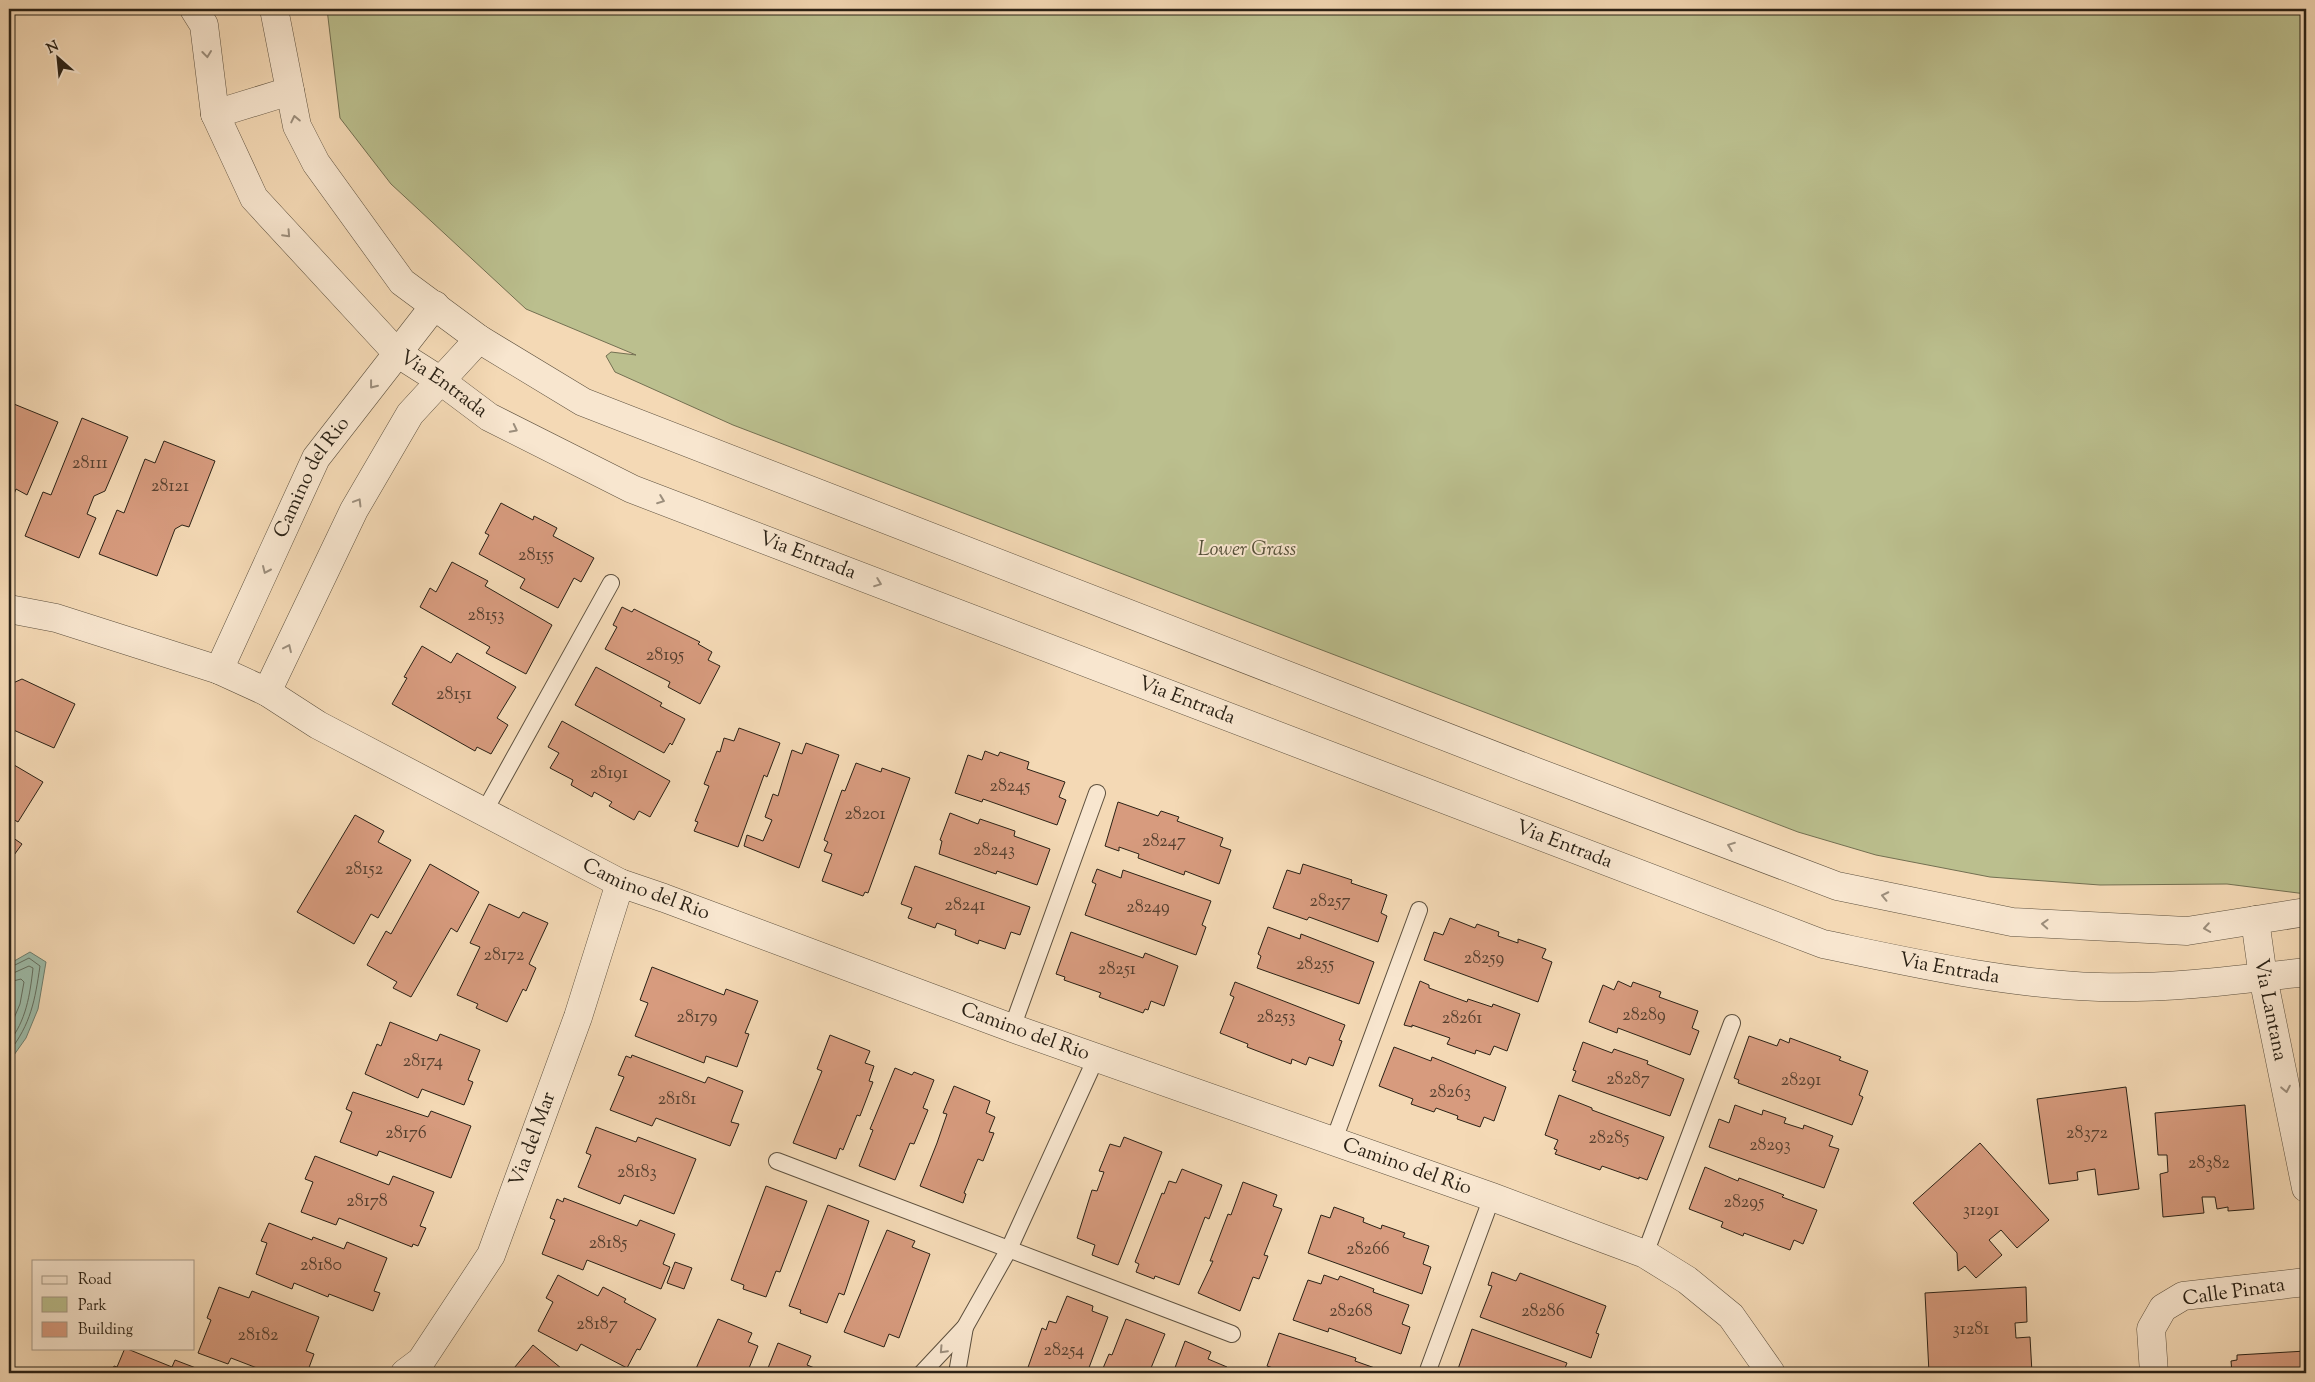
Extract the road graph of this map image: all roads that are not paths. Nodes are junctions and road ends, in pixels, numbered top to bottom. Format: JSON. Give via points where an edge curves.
{"nodes":[{"id":1,"x":194,"y":9,"type":"edge"},
{"id":2,"x":274,"y":9,"type":"edge"},
{"id":3,"x":290,"y":91,"type":"junction"},
{"id":4,"x":215,"y":114,"type":"junction"},
{"id":5,"x":435,"y":305,"type":"junction"},
{"id":6,"x":479,"y":339,"type":"junction"},
{"id":7,"x":397,"y":353,"type":"junction"},
{"id":8,"x":441,"y":381,"type":"junction"},
{"id":9,"x":611,"y":583,"type":"dead end"},
{"id":10,"x":9,"y":608,"type":"edge"},
{"id":11,"x":219,"y":670,"type":"junction"},
{"id":12,"x":267,"y":692,"type":"junction"},
{"id":13,"x":1097,"y":793,"type":"dead end"},
{"id":14,"x":484,"y":812,"type":"junction"},
{"id":15,"x":620,"y":883,"type":"junction"},
{"id":16,"x":1419,"y":910,"type":"dead end"},
{"id":17,"x":2306,"y":912,"type":"edge"},
{"id":18,"x":2255,"y":920,"type":"junction"},
{"id":19,"x":2306,"y":972,"type":"edge"},
{"id":20,"x":2263,"y":977,"type":"junction"},
{"id":21,"x":1732,"y":1023,"type":"dead end"},
{"id":22,"x":1012,"y":1028,"type":"junction"},
{"id":23,"x":1096,"y":1058,"type":"junction"},
{"id":24,"x":1334,"y":1140,"type":"junction"},
{"id":25,"x":777,"y":1161,"type":"dead end"},
{"id":26,"x":2306,"y":1188,"type":"edge"},
{"id":27,"x":1492,"y":1197,"type":"junction"},
{"id":28,"x":1009,"y":1249,"type":"junction"},
{"id":29,"x":1645,"y":1254,"type":"junction"},
{"id":30,"x":2306,"y":1282,"type":"edge"},
{"id":31,"x":965,"y":1327,"type":"junction"},
{"id":32,"x":1232,"y":1334,"type":"dead end"},
{"id":33,"x":405,"y":1373,"type":"edge"},
{"id":34,"x":922,"y":1373,"type":"edge"},
{"id":35,"x":957,"y":1373,"type":"edge"},
{"id":36,"x":1427,"y":1373,"type":"edge"},
{"id":37,"x":1771,"y":1373,"type":"edge"},
{"id":38,"x":2154,"y":1373,"type":"edge"}],
"edges":[{"from":1,"to":4,"type":"street","name":"Via Entrada","one_way":true,"via":[[204,25]]},
{"from":2,"to":3,"type":"street"},
{"from":3,"to":4,"type":"street"},
{"from":5,"to":3,"type":"street","one_way":true,"via":[[402,282],[316,162],[296,126]]},
{"from":4,"to":7,"type":"street","name":"Via Entrada","one_way":true,"via":[[254,198]]},
{"from":5,"to":6,"type":"street"},
{"from":5,"to":7,"type":"street","name":"Camino del Rio"},
{"from":6,"to":8,"type":"street"},
{"from":18,"to":6,"type":"street","one_way":true,"via":[[2187,931],[2012,922],[1837,886],[583,402]]},
{"from":7,"to":8,"type":"street","name":"Via Entrada"},
{"from":7,"to":11,"type":"street","name":"Camino del Rio","one_way":true,"via":[[316,458]]},
{"from":12,"to":8,"type":"street","one_way":true,"via":[[354,510],[410,414]]},
{"from":8,"to":20,"type":"street","name":"Via Entrada","one_way":true,"via":[[489,417],[632,489],[1823,944],[1972,975],[2099,987],[2204,984]]},
{"from":9,"to":14,"type":"lane"},
{"from":10,"to":11,"type":"street","name":"Camino del Rio","via":[[56,618]]},
{"from":11,"to":12,"type":"street","name":"Camino del Rio"},
{"from":12,"to":14,"type":"street","name":"Camino del Rio","via":[[318,724]]},
{"from":13,"to":22,"type":"lane"},
{"from":14,"to":15,"type":"street","name":"Camino del Rio"},
{"from":15,"to":22,"type":"street","name":"Camino del Rio"},
{"from":15,"to":33,"type":"street","name":"Via del Mar","via":[[578,1017],[492,1255],[421,1361]]},
{"from":16,"to":24,"type":"lane"},
{"from":17,"to":18,"type":"street"},
{"from":18,"to":20,"type":"street","name":"Via Lantana"},
{"from":19,"to":20,"type":"street","name":"Via Entrada"},
{"from":20,"to":26,"type":"street","name":"Via Lantana","one_way":true},
{"from":21,"to":29,"type":"lane"},
{"from":22,"to":23,"type":"street","name":"Camino del Rio"},
{"from":23,"to":24,"type":"street","name":"Camino del Rio"},
{"from":23,"to":28,"type":"lane"},
{"from":24,"to":27,"type":"street","name":"Camino del Rio"},
{"from":25,"to":28,"type":"lane"},
{"from":27,"to":29,"type":"street","name":"Camino del Rio"},
{"from":27,"to":36,"type":"lane"},
{"from":28,"to":31,"type":"lane"},
{"from":28,"to":32,"type":"lane"},
{"from":29,"to":37,"type":"street","name":"Camino del Rio","via":[[1687,1280],[1731,1316]]},
{"from":30,"to":38,"type":"street","name":"Calle Pinata","via":[[2182,1296],[2163,1308],[2151,1328]]},
{"from":31,"to":34,"type":"lane","one_way":true},
{"from":31,"to":35,"type":"lane"}]}
